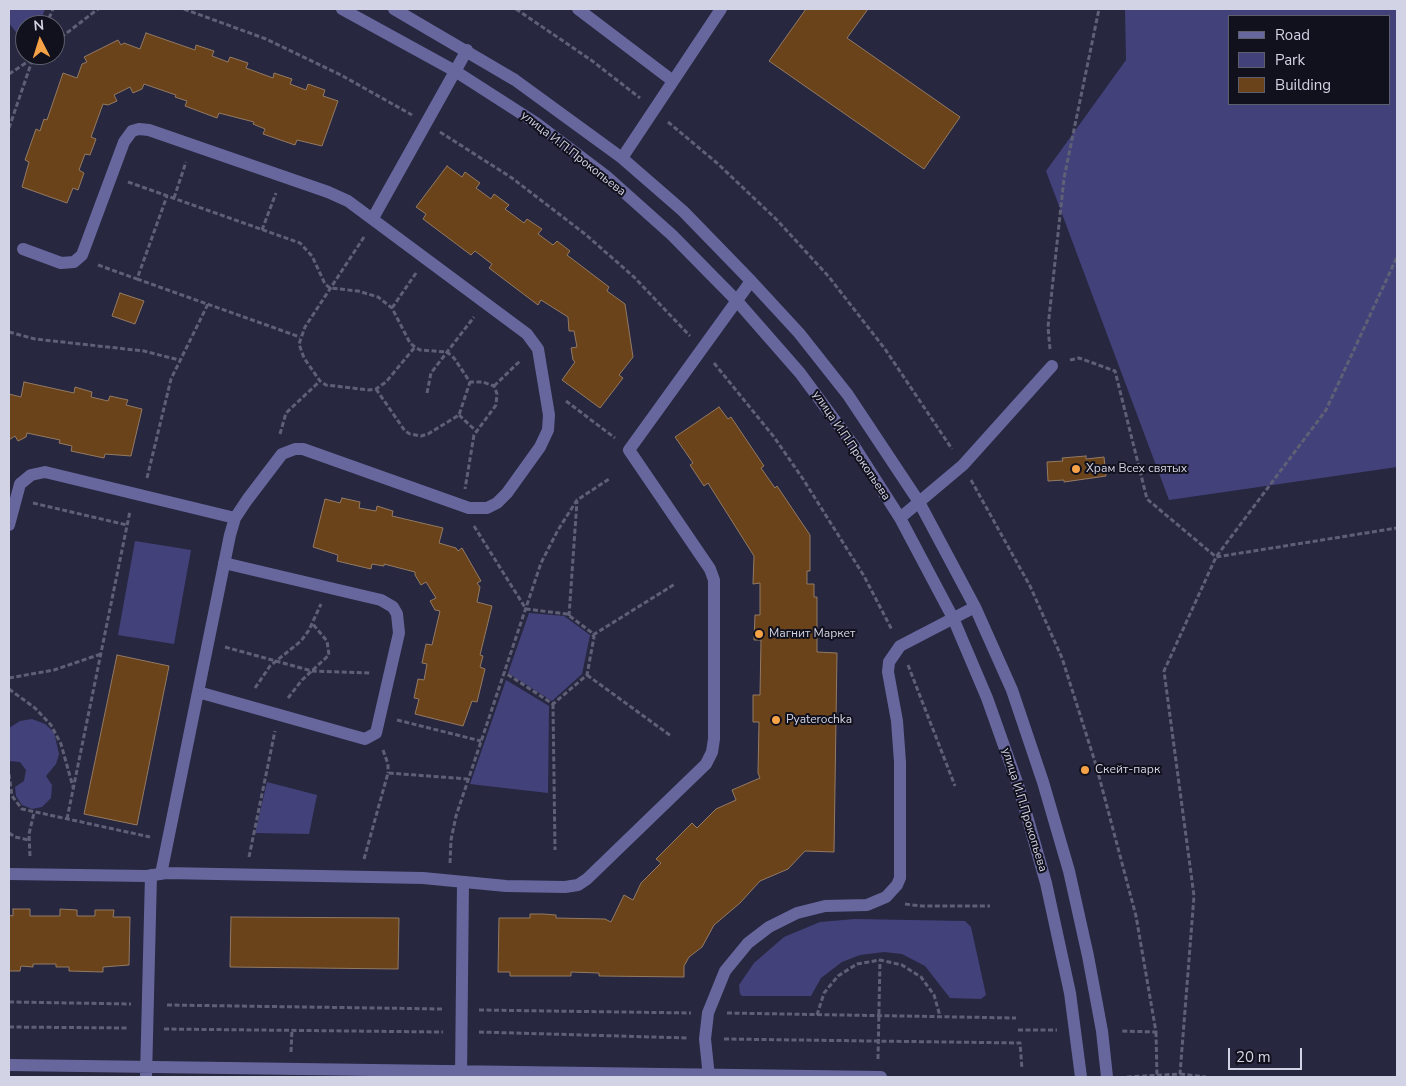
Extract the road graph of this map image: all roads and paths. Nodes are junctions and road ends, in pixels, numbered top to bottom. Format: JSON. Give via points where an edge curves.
{"nodes":[{"id":1,"x":98,"y":9,"type":"edge"},
{"id":2,"x":184,"y":9,"type":"edge"},
{"id":3,"x":342,"y":9,"type":"edge"},
{"id":4,"x":394,"y":9,"type":"edge"},
{"id":5,"x":516,"y":9,"type":"edge"},
{"id":6,"x":578,"y":9,"type":"edge"},
{"id":7,"x":721,"y":9,"type":"edge"},
{"id":8,"x":1099,"y":9,"type":"edge"},
{"id":9,"x":65,"y":34,"type":"edge"},
{"id":10,"x":467,"y":50,"type":"junction"},
{"id":11,"x":22,"y":65,"type":"edge"},
{"id":12,"x":32,"y":65,"type":"edge"},
{"id":13,"x":455,"y":71,"type":"junction"},
{"id":14,"x":9,"y":74,"type":"edge"},
{"id":15,"x":673,"y":81,"type":"junction"},
{"id":16,"x":641,"y":99,"type":"dead end"},
{"id":17,"x":414,"y":116,"type":"dead end"},
{"id":18,"x":665,"y":119,"type":"dead end"},
{"id":19,"x":9,"y":128,"type":"edge"},
{"id":20,"x":434,"y":129,"type":"dead end"},
{"id":21,"x":193,"y":145,"type":"junction"},
{"id":22,"x":622,"y":158,"type":"junction"},
{"id":23,"x":111,"y":176,"type":"junction"},
{"id":24,"x":282,"y":176,"type":"junction"},
{"id":25,"x":167,"y":196,"type":"junction"},
{"id":26,"x":174,"y":198,"type":"junction"},
{"id":27,"x":374,"y":219,"type":"junction"},
{"id":28,"x":262,"y":230,"type":"junction"},
{"id":29,"x":24,"y":249,"type":"dead end"},
{"id":30,"x":1397,"y":257,"type":"edge"},
{"id":31,"x":79,"y":258,"type":"junction"},
{"id":32,"x":427,"y":258,"type":"junction"},
{"id":33,"x":137,"y":279,"type":"junction"},
{"id":34,"x":751,"y":281,"type":"junction"},
{"id":35,"x":330,"y":288,"type":"junction"},
{"id":36,"x":737,"y":301,"type":"junction"},
{"id":37,"x":486,"y":302,"type":"junction"},
{"id":38,"x":208,"y":304,"type":"junction"},
{"id":39,"x":392,"y":308,"type":"junction"},
{"id":40,"x":9,"y":332,"type":"edge"},
{"id":41,"x":300,"y":337,"type":"junction"},
{"id":42,"x":693,"y":339,"type":"dead end"},
{"id":43,"x":536,"y":345,"type":"junction"},
{"id":44,"x":415,"y":347,"type":"junction"},
{"id":45,"x":447,"y":352,"type":"junction"},
{"id":46,"x":711,"y":359,"type":"dead end"},
{"id":47,"x":179,"y":360,"type":"junction"},
{"id":48,"x":1052,"y":366,"type":"junction"},
{"id":49,"x":320,"y":381,"type":"junction"},
{"id":50,"x":470,"y":382,"type":"junction"},
{"id":51,"x":544,"y":384,"type":"junction"},
{"id":52,"x":494,"y":386,"type":"junction"},
{"id":53,"x":376,"y":389,"type":"junction"},
{"id":54,"x":427,"y":393,"type":"dead end"},
{"id":55,"x":459,"y":415,"type":"junction"},
{"id":56,"x":476,"y":431,"type":"junction"},
{"id":57,"x":630,"y":449,"type":"junction"},
{"id":58,"x":953,"y":451,"type":"dead end"},
{"id":59,"x":282,"y":454,"type":"junction"},
{"id":60,"x":968,"y":475,"type":"dead end"},
{"id":61,"x":609,"y":479,"type":"dead end"},
{"id":62,"x":138,"y":494,"type":"junction"},
{"id":63,"x":15,"y":498,"type":"junction"},
{"id":64,"x":577,"y":500,"type":"junction"},
{"id":65,"x":919,"y":502,"type":"junction"},
{"id":66,"x":462,"y":506,"type":"junction"},
{"id":67,"x":236,"y":518,"type":"junction"},
{"id":68,"x":900,"y":518,"type":"junction"},
{"id":69,"x":9,"y":525,"type":"edge"},
{"id":70,"x":127,"y":525,"type":"junction"},
{"id":71,"x":1397,"y":528,"type":"edge"},
{"id":72,"x":1216,"y":557,"type":"junction"},
{"id":73,"x":224,"y":563,"type":"junction"},
{"id":74,"x":675,"y":584,"type":"dead end"},
{"id":75,"x":328,"y":587,"type":"junction"},
{"id":76,"x":976,"y":606,"type":"junction"},
{"id":77,"x":526,"y":609,"type":"junction"},
{"id":78,"x":569,"y":616,"type":"junction"},
{"id":79,"x":953,"y":618,"type":"junction"},
{"id":80,"x":312,"y":623,"type":"junction"},
{"id":81,"x":894,"y":633,"type":"dead end"},
{"id":82,"x":593,"y":635,"type":"junction"},
{"id":83,"x":208,"y":642,"type":"junction"},
{"id":84,"x":101,"y":654,"type":"junction"},
{"id":85,"x":905,"y":657,"type":"dead end"},
{"id":86,"x":274,"y":661,"type":"junction"},
{"id":87,"x":312,"y":671,"type":"junction"},
{"id":88,"x":504,"y":672,"type":"junction"},
{"id":89,"x":390,"y":673,"type":"junction"},
{"id":90,"x":587,"y":675,"type":"junction"},
{"id":91,"x":9,"y":678,"type":"edge"},
{"id":92,"x":9,"y":689,"type":"edge"},
{"id":93,"x":198,"y":692,"type":"junction"},
{"id":94,"x":552,"y":704,"type":"junction"},
{"id":95,"x":244,"y":706,"type":"junction"},
{"id":96,"x":278,"y":715,"type":"junction"},
{"id":97,"x":380,"y":716,"type":"junction"},
{"id":98,"x":671,"y":736,"type":"dead end"},
{"id":99,"x":481,"y":741,"type":"junction"},
{"id":100,"x":9,"y":774,"type":"edge"},
{"id":101,"x":468,"y":779,"type":"junction"},
{"id":102,"x":955,"y":786,"type":"dead end"},
{"id":103,"x":74,"y":789,"type":"junction"},
{"id":104,"x":16,"y":804,"type":"junction"},
{"id":105,"x":9,"y":806,"type":"edge"},
{"id":106,"x":34,"y":813,"type":"junction"},
{"id":107,"x":67,"y":819,"type":"junction"},
{"id":108,"x":9,"y":833,"type":"edge"},
{"id":109,"x":28,"y":840,"type":"junction"},
{"id":110,"x":168,"y":840,"type":"junction"},
{"id":111,"x":555,"y":850,"type":"dead end"},
{"id":112,"x":9,"y":874,"type":"edge"},
{"id":113,"x":32,"y":874,"type":"junction"},
{"id":114,"x":156,"y":874,"type":"junction"},
{"id":115,"x":245,"y":875,"type":"junction"},
{"id":116,"x":358,"y":877,"type":"junction"},
{"id":117,"x":457,"y":881,"type":"junction"},
{"id":118,"x":886,"y":897,"type":"junction"},
{"id":119,"x":990,"y":906,"type":"dead end"},
{"id":120,"x":880,"y":960,"type":"junction"},
{"id":121,"x":9,"y":1002,"type":"edge"},
{"id":122,"x":148,"y":1004,"type":"junction"},
{"id":123,"x":462,"y":1009,"type":"junction"},
{"id":124,"x":708,"y":1013,"type":"junction"},
{"id":125,"x":817,"y":1015,"type":"junction"},
{"id":126,"x":879,"y":1016,"type":"junction"},
{"id":127,"x":940,"y":1016,"type":"junction"},
{"id":128,"x":1016,"y":1018,"type":"dead end"},
{"id":129,"x":9,"y":1027,"type":"edge"},
{"id":130,"x":148,"y":1028,"type":"junction"},
{"id":131,"x":292,"y":1030,"type":"junction"},
{"id":132,"x":1018,"y":1030,"type":"dead end"},
{"id":133,"x":1058,"y":1030,"type":"dead end"},
{"id":134,"x":1114,"y":1031,"type":"dead end"},
{"id":135,"x":461,"y":1032,"type":"junction"},
{"id":136,"x":1156,"y":1032,"type":"junction"},
{"id":137,"x":705,"y":1039,"type":"junction"},
{"id":138,"x":878,"y":1041,"type":"junction"},
{"id":139,"x":291,"y":1056,"type":"dead end"},
{"id":140,"x":9,"y":1065,"type":"edge"},
{"id":141,"x":1022,"y":1069,"type":"dead end"},
{"id":142,"x":147,"y":1072,"type":"edge"},
{"id":143,"x":461,"y":1074,"type":"edge"},
{"id":144,"x":1180,"y":1074,"type":"junction"},
{"id":145,"x":709,"y":1076,"type":"edge"},
{"id":146,"x":1157,"y":1076,"type":"junction"},
{"id":147,"x":879,"y":1077,"type":"edge"},
{"id":148,"x":1081,"y":1077,"type":"edge"},
{"id":149,"x":1107,"y":1077,"type":"edge"},
{"id":150,"x":1127,"y":1077,"type":"edge"},
{"id":151,"x":1206,"y":1077,"type":"edge"}],
"edges":[{"from":1,"to":9,"type":"path"},
{"from":2,"to":17,"type":"path","via":[[274,43],[341,75]]},
{"from":3,"to":13,"type":"street","name":"улица И.П.Прокопьева"},
{"from":4,"to":10,"type":"street","name":"улица И.П.Прокопьева"},
{"from":5,"to":16,"type":"path"},
{"from":6,"to":15,"type":"street"},
{"from":7,"to":15,"type":"street"},
{"from":8,"to":48,"type":"path","via":[[1064,178],[1048,327]]},
{"from":10,"to":13,"type":"street"},
{"from":10,"to":22,"type":"street","name":"улица И.П.Прокопьева","via":[[515,80]]},
{"from":11,"to":14,"type":"path"},
{"from":12,"to":19,"type":"path"},
{"from":13,"to":27,"type":"street"},
{"from":13,"to":36,"type":"street","name":"улица И.П.Прокопьева","via":[[536,123],[606,176],[672,235]]},
{"from":15,"to":22,"type":"street"},
{"from":18,"to":58,"type":"path","via":[[777,220],[829,277],[885,349]]},
{"from":20,"to":42,"type":"path","via":[[512,178],[585,234],[634,277]]},
{"from":21,"to":23,"type":"street","via":[[149,130],[132,131],[124,142]]},
{"from":21,"to":24,"type":"street"},
{"from":21,"to":26,"type":"path"},
{"from":22,"to":34,"type":"street","name":"улица И.П.Прокопьева","via":[[684,211]]},
{"from":23,"to":25,"type":"path"},
{"from":23,"to":31,"type":"street"},
{"from":24,"to":27,"type":"street","via":[[338,196]]},
{"from":24,"to":28,"type":"path"},
{"from":25,"to":26,"type":"path"},
{"from":25,"to":33,"type":"path"},
{"from":26,"to":28,"type":"path"},
{"from":27,"to":32,"type":"street"},
{"from":27,"to":35,"type":"path"},
{"from":28,"to":35,"type":"path","via":[[304,246]]},
{"from":29,"to":31,"type":"street","via":[[61,263],[74,262]]},
{"from":30,"to":72,"type":"path","via":[[1326,410]]},
{"from":31,"to":33,"type":"path"},
{"from":32,"to":37,"type":"street"},
{"from":32,"to":39,"type":"path"},
{"from":33,"to":38,"type":"path"},
{"from":34,"to":36,"type":"street"},
{"from":34,"to":65,"type":"street","name":"улица И.П.Прокопьева","via":[[799,333],[848,395]]},
{"from":35,"to":39,"type":"path","via":[[373,295]]},
{"from":35,"to":41,"type":"path"},
{"from":36,"to":57,"type":"street"},
{"from":36,"to":68,"type":"street","name":"улица И.П.Прокопьева","via":[[800,372],[854,446]]},
{"from":37,"to":43,"type":"street"},
{"from":37,"to":45,"type":"path"},
{"from":38,"to":41,"type":"path"},
{"from":38,"to":47,"type":"path"},
{"from":39,"to":44,"type":"path"},
{"from":40,"to":47,"type":"path","via":[[35,339],[144,351]]},
{"from":41,"to":49,"type":"path","via":[[304,358]]},
{"from":43,"to":51,"type":"street"},
{"from":43,"to":52,"type":"path"},
{"from":44,"to":45,"type":"path"},
{"from":44,"to":53,"type":"path","via":[[386,382]]},
{"from":45,"to":50,"type":"path"},
{"from":45,"to":54,"type":"path","via":[[431,373]]},
{"from":46,"to":81,"type":"path","via":[[774,437],[818,500]]},
{"from":47,"to":62,"type":"path"},
{"from":48,"to":65,"type":"street","via":[[963,465]]},
{"from":48,"to":72,"type":"path","via":[[1079,358],[1115,371],[1147,499]]},
{"from":49,"to":53,"type":"path","via":[[337,388]]},
{"from":49,"to":59,"type":"path","via":[[286,413],[280,435]]},
{"from":50,"to":52,"type":"path"},
{"from":50,"to":55,"type":"path"},
{"from":51,"to":57,"type":"path"},
{"from":51,"to":66,"type":"street","via":[[549,423],[540,447],[497,503],[478,509]]},
{"from":52,"to":56,"type":"path","via":[[496,405]]},
{"from":53,"to":55,"type":"path","via":[[410,434],[428,434]]},
{"from":55,"to":56,"type":"path"},
{"from":56,"to":66,"type":"path"},
{"from":57,"to":117,"type":"street","via":[[710,569],[714,580],[712,752],[706,764],[583,883],[565,887]]},
{"from":59,"to":66,"type":"street","via":[[295,449],[311,451]]},
{"from":59,"to":67,"type":"street"},
{"from":60,"to":136,"type":"path","via":[[1030,586],[1062,658],[1096,765],[1136,916]]},
{"from":61,"to":64,"type":"path"},
{"from":62,"to":63,"type":"street","via":[[38,472],[25,479]]},
{"from":62,"to":67,"type":"street"},
{"from":62,"to":70,"type":"path"},
{"from":63,"to":69,"type":"street"},
{"from":63,"to":70,"type":"path"},
{"from":64,"to":77,"type":"path","via":[[547,551]]},
{"from":64,"to":78,"type":"path"},
{"from":65,"to":68,"type":"street"},
{"from":65,"to":76,"type":"street","name":"улица И.П.Прокопьева"},
{"from":66,"to":77,"type":"path"},
{"from":67,"to":73,"type":"street"},
{"from":68,"to":79,"type":"street","name":"улица И.П.Прокопьева"},
{"from":70,"to":84,"type":"path"},
{"from":71,"to":72,"type":"path"},
{"from":72,"to":144,"type":"path","via":[[1164,672],[1194,896]]},
{"from":73,"to":75,"type":"street"},
{"from":73,"to":83,"type":"street"},
{"from":74,"to":82,"type":"path"},
{"from":75,"to":80,"type":"path"},
{"from":75,"to":89,"type":"street","via":[[381,600],[393,607],[400,624]]},
{"from":76,"to":79,"type":"street"},
{"from":76,"to":149,"type":"street","name":"улица И.П.Прокопьева","via":[[1012,690],[1069,871],[1088,956]]},
{"from":77,"to":78,"type":"path"},
{"from":77,"to":88,"type":"path"},
{"from":78,"to":82,"type":"path"},
{"from":79,"to":118,"type":"street","via":[[900,646],[889,662],[900,756],[900,878]]},
{"from":79,"to":148,"type":"street","name":"улица И.П.Прокопьева","via":[[987,698],[1019,788],[1046,883],[1070,993]]},
{"from":80,"to":86,"type":"path","via":[[301,641]]},
{"from":80,"to":87,"type":"path","via":[[326,641],[329,652],[328,658]]},
{"from":82,"to":90,"type":"path"},
{"from":83,"to":86,"type":"path"},
{"from":83,"to":93,"type":"street"},
{"from":84,"to":91,"type":"path","via":[[54,670]]},
{"from":84,"to":103,"type":"path"},
{"from":85,"to":102,"type":"path"},
{"from":86,"to":87,"type":"path"},
{"from":86,"to":95,"type":"path"},
{"from":87,"to":89,"type":"path"},
{"from":87,"to":96,"type":"path","via":[[292,691]]},
{"from":88,"to":94,"type":"path"},
{"from":88,"to":99,"type":"path"},
{"from":89,"to":97,"type":"street"},
{"from":90,"to":94,"type":"path"},
{"from":90,"to":98,"type":"path"},
{"from":92,"to":103,"type":"path","via":[[51,725],[61,744]]},
{"from":93,"to":95,"type":"street"},
{"from":93,"to":110,"type":"street"},
{"from":94,"to":111,"type":"path"},
{"from":95,"to":96,"type":"street"},
{"from":96,"to":97,"type":"street","via":[[361,739],[376,733]]},
{"from":96,"to":115,"type":"path"},
{"from":97,"to":99,"type":"path"},
{"from":99,"to":101,"type":"path"},
{"from":100,"to":104,"type":"path"},
{"from":101,"to":116,"type":"path","via":[[388,773]]},
{"from":101,"to":117,"type":"path","via":[[452,831]]},
{"from":103,"to":107,"type":"path"},
{"from":104,"to":105,"type":"path"},
{"from":104,"to":106,"type":"path"},
{"from":106,"to":107,"type":"path"},
{"from":106,"to":109,"type":"path"},
{"from":107,"to":110,"type":"path"},
{"from":108,"to":109,"type":"path"},
{"from":109,"to":113,"type":"path"},
{"from":110,"to":114,"type":"street"},
{"from":112,"to":113,"type":"street"},
{"from":113,"to":114,"type":"street"},
{"from":114,"to":115,"type":"street"},
{"from":114,"to":122,"type":"street"},
{"from":115,"to":116,"type":"street"},
{"from":116,"to":117,"type":"street"},
{"from":117,"to":123,"type":"street"},
{"from":118,"to":119,"type":"path","via":[[921,906]]},
{"from":118,"to":124,"type":"street","via":[[867,905],[825,906],[769,927],[748,943],[725,971]]},
{"from":120,"to":125,"type":"path","via":[[858,964],[838,976],[824,993]]},
{"from":120,"to":126,"type":"path"},
{"from":120,"to":127,"type":"path","via":[[902,964],[921,977],[934,994]]},
{"from":121,"to":122,"type":"path"},
{"from":122,"to":123,"type":"path"},
{"from":122,"to":130,"type":"street"},
{"from":123,"to":124,"type":"path"},
{"from":123,"to":135,"type":"street"},
{"from":124,"to":125,"type":"path"},
{"from":124,"to":137,"type":"street"},
{"from":125,"to":126,"type":"path"},
{"from":126,"to":127,"type":"path"},
{"from":126,"to":138,"type":"path"},
{"from":127,"to":128,"type":"path"},
{"from":129,"to":130,"type":"path"},
{"from":130,"to":131,"type":"path"},
{"from":130,"to":142,"type":"street"},
{"from":131,"to":135,"type":"path"},
{"from":131,"to":139,"type":"path"},
{"from":132,"to":133,"type":"path"},
{"from":134,"to":136,"type":"path"},
{"from":135,"to":137,"type":"path"},
{"from":135,"to":143,"type":"street"},
{"from":136,"to":146,"type":"path"},
{"from":137,"to":138,"type":"path"},
{"from":137,"to":145,"type":"street"},
{"from":138,"to":141,"type":"path","via":[[1020,1043]]},
{"from":138,"to":147,"type":"path"},
{"from":140,"to":142,"type":"street"},
{"from":142,"to":143,"type":"street"},
{"from":143,"to":145,"type":"street"},
{"from":144,"to":146,"type":"path"},
{"from":144,"to":151,"type":"path"},
{"from":145,"to":147,"type":"street"},
{"from":146,"to":150,"type":"path"}]}
